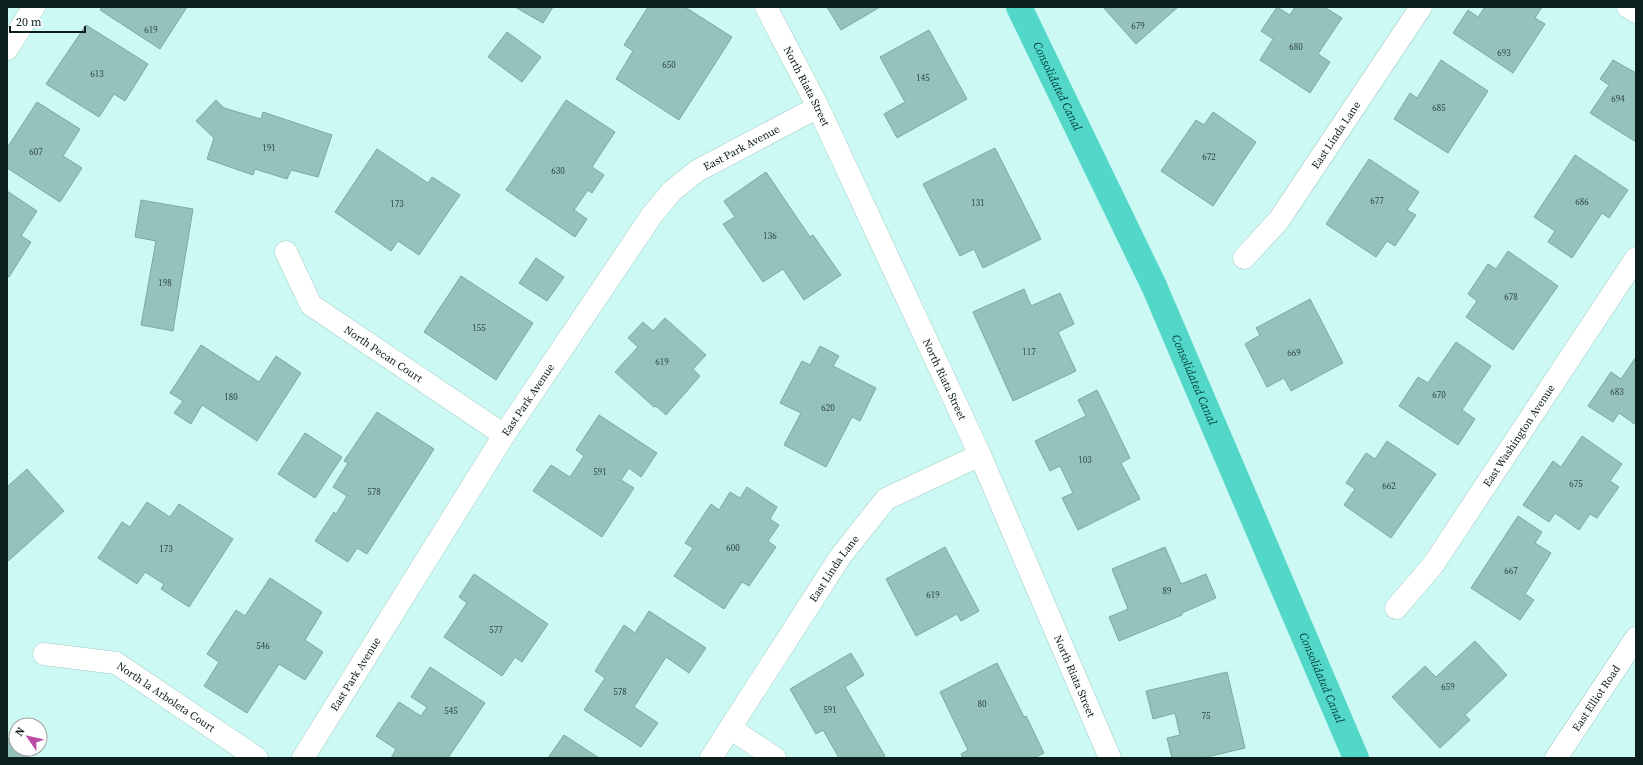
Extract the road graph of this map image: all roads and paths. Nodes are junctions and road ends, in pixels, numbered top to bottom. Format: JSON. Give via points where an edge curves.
{"nodes":[{"id":1,"x":34,"y":7,"type":"edge"},
{"id":2,"x":766,"y":7,"type":"edge"},
{"id":3,"x":1420,"y":7,"type":"edge"},
{"id":4,"x":1628,"y":7,"type":"edge"},
{"id":5,"x":1636,"y":12,"type":"edge"},
{"id":6,"x":7,"y":49,"type":"edge"},
{"id":7,"x":818,"y":107,"type":"junction"},
{"id":8,"x":286,"y":252,"type":"dead end"},
{"id":9,"x":1244,"y":258,"type":"dead end"},
{"id":10,"x":1636,"y":258,"type":"edge"},
{"id":11,"x":504,"y":435,"type":"junction"},
{"id":12,"x":980,"y":455,"type":"junction"},
{"id":13,"x":1396,"y":608,"type":"dead end"},
{"id":14,"x":1636,"y":638,"type":"edge"},
{"id":15,"x":44,"y":654,"type":"dead end"},
{"id":16,"x":730,"y":728,"type":"junction"},
{"id":17,"x":256,"y":758,"type":"edge"},
{"id":18,"x":303,"y":758,"type":"edge"},
{"id":19,"x":711,"y":758,"type":"edge"},
{"id":20,"x":775,"y":758,"type":"edge"},
{"id":21,"x":1110,"y":758,"type":"edge"},
{"id":22,"x":1556,"y":758,"type":"edge"}],
"edges":[{"from":1,"to":6,"type":"street"},
{"from":2,"to":7,"type":"street","name":"North Riata Street"},
{"from":3,"to":9,"type":"street","name":"East Linda Lane","via":[[1279,220]]},
{"from":4,"to":5,"type":"street"},
{"from":7,"to":11,"type":"street","name":"East Park Avenue","via":[[697,171],[672,191],[652,215]]},
{"from":7,"to":12,"type":"street","name":"North Riata Street"},
{"from":8,"to":11,"type":"street","name":"North Pecan Court","via":[[312,305]]},
{"from":10,"to":13,"type":"street","name":"East Washington Avenue","via":[[1433,565]]},
{"from":11,"to":18,"type":"street","name":"East Park Avenue"},
{"from":12,"to":16,"type":"street","name":"East Linda Lane","via":[[886,499],[840,557]]},
{"from":12,"to":21,"type":"street","name":"North Riata Street"},
{"from":14,"to":22,"type":"street","name":"East Elliot Road"},
{"from":15,"to":17,"type":"street","name":"North la Arboleta Court","via":[[116,664]]},
{"from":16,"to":19,"type":"street","name":"East Linda Lane"},
{"from":16,"to":20,"type":"street"}]}
